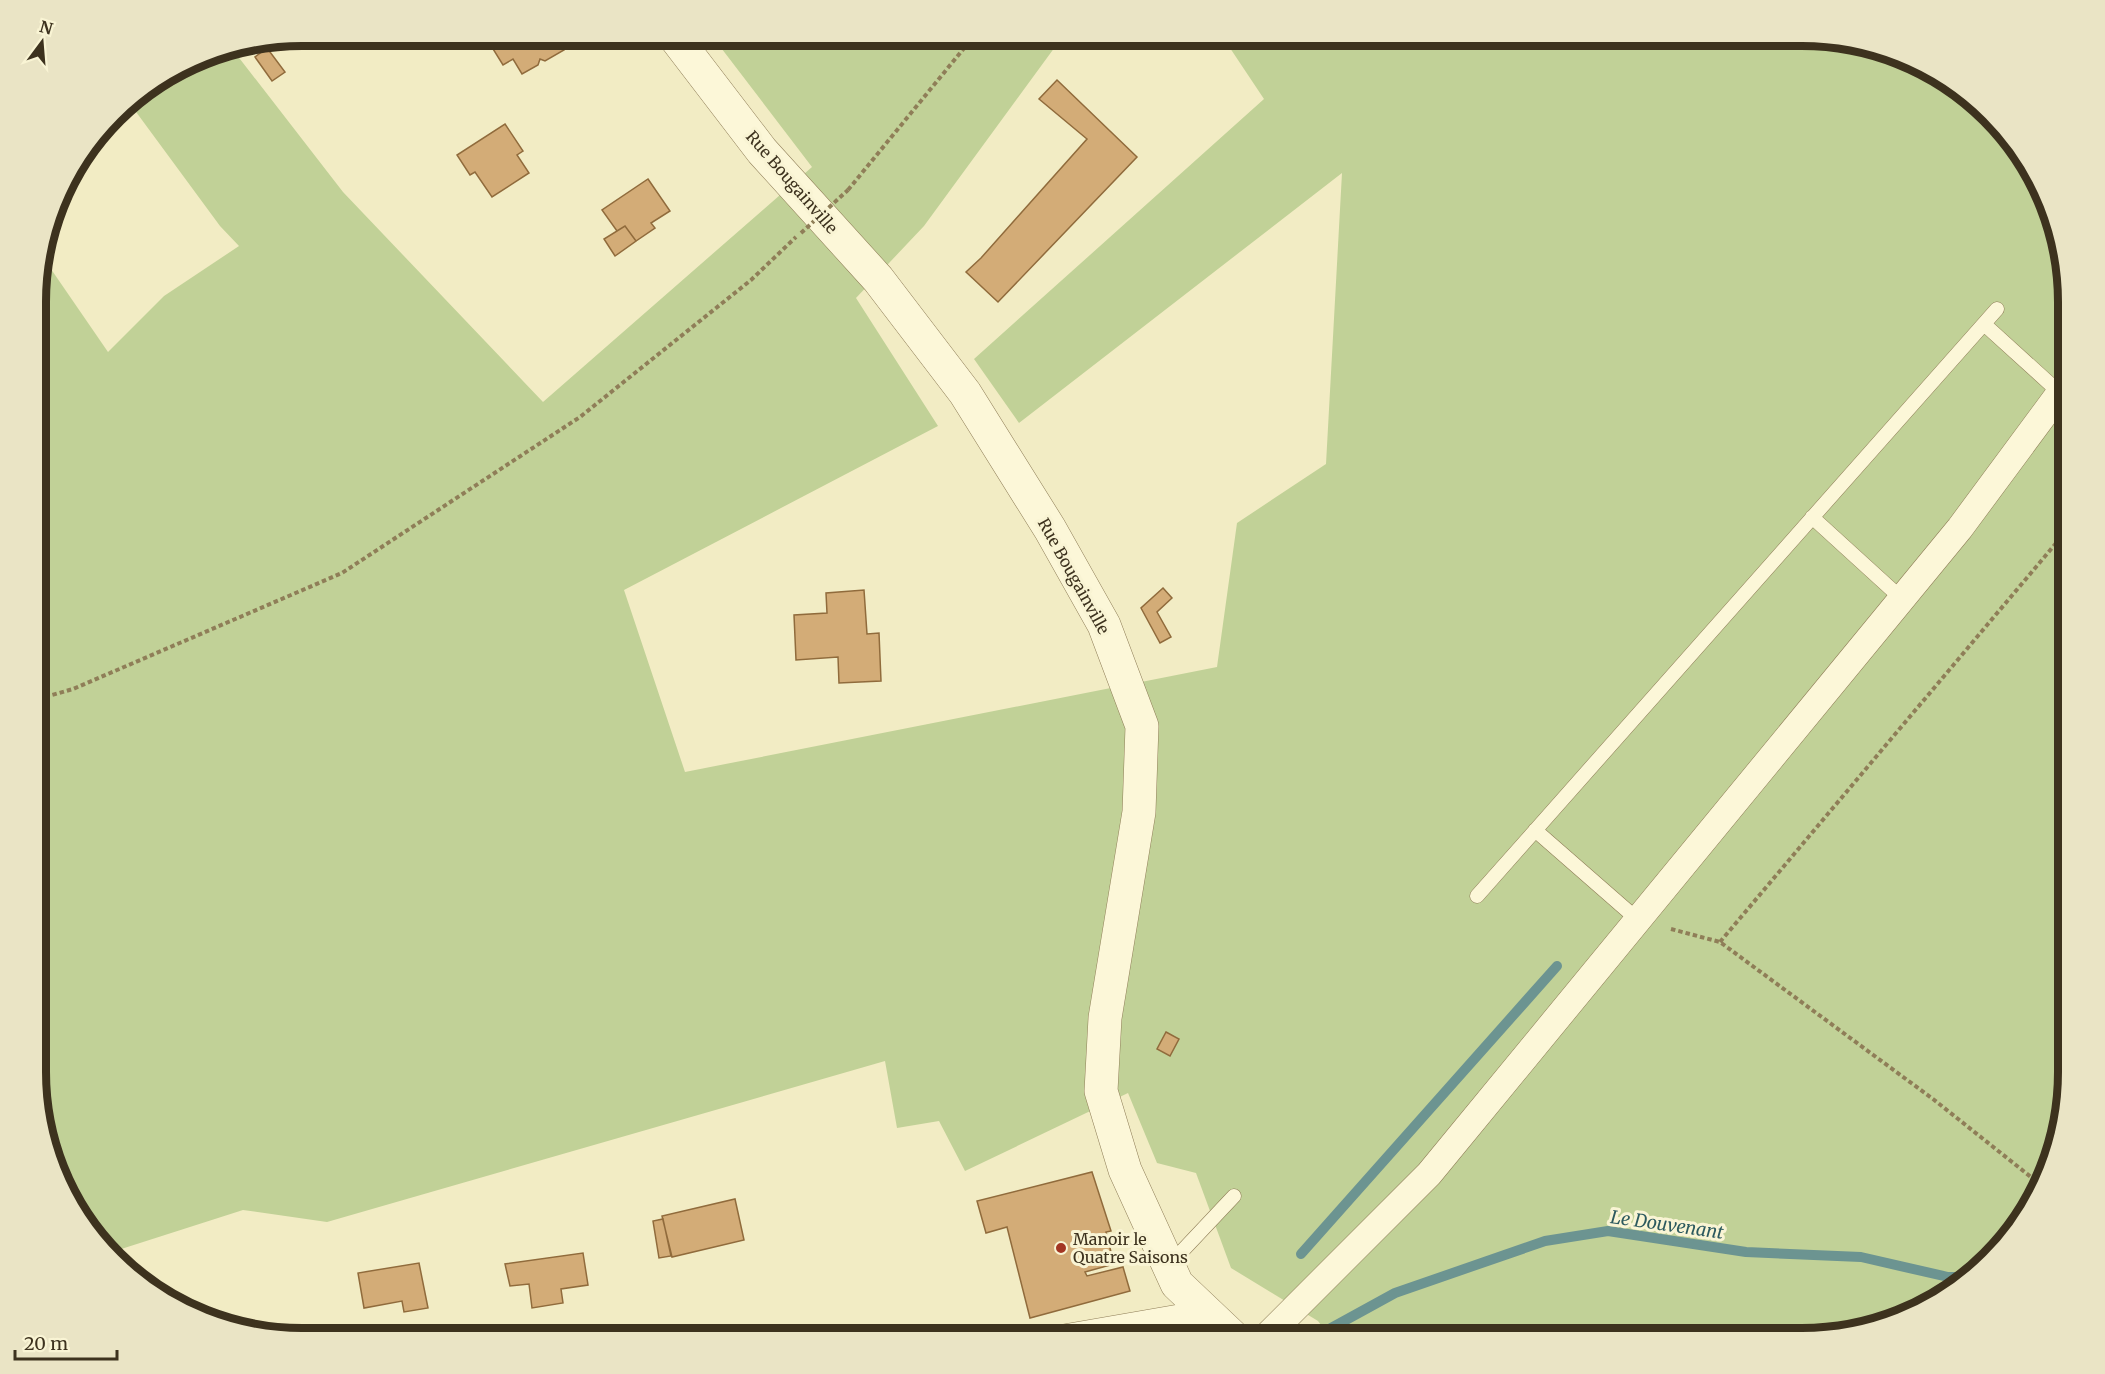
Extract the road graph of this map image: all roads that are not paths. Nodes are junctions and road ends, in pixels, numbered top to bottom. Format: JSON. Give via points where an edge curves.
{"nodes":[{"id":1,"x":682,"y":46,"type":"edge"},
{"id":2,"x":1997,"y":309,"type":"dead end"},
{"id":3,"x":1984,"y":324,"type":"junction"},
{"id":4,"x":2058,"y":383,"type":"edge"},
{"id":5,"x":2058,"y":396,"type":"edge"},
{"id":6,"x":1812,"y":517,"type":"junction"},
{"id":7,"x":1902,"y":599,"type":"junction"},
{"id":8,"x":1535,"y":830,"type":"junction"},
{"id":9,"x":1477,"y":896,"type":"dead end"},
{"id":10,"x":1638,"y":920,"type":"junction"},
{"id":11,"x":1234,"y":1196,"type":"dead end"},
{"id":12,"x":1168,"y":1265,"type":"junction"},
{"id":13,"x":1208,"y":1313,"type":"junction"},
{"id":14,"x":1122,"y":1328,"type":"edge"},
{"id":15,"x":1224,"y":1328,"type":"edge"},
{"id":16,"x":1275,"y":1328,"type":"edge"}],
"edges":[{"from":1,"to":12,"type":"street","name":"Rue Bougainville","via":[[762,151],[878,279],[965,393],[1050,529],[1104,625],[1142,726],[1139,812],[1105,1018],[1101,1090],[1125,1170]]},
{"from":2,"to":3,"type":"lane"},
{"from":3,"to":4,"type":"lane"},
{"from":3,"to":6,"type":"lane"},
{"from":5,"to":7,"type":"street"},
{"from":6,"to":7,"type":"lane"},
{"from":6,"to":8,"type":"lane"},
{"from":7,"to":10,"type":"street"},
{"from":8,"to":9,"type":"lane"},
{"from":8,"to":10,"type":"lane"},
{"from":10,"to":16,"type":"street","via":[[1429,1174]]},
{"from":11,"to":12,"type":"lane"},
{"from":12,"to":13,"type":"street","name":"Rue Bougainville","via":[[1178,1284]]},
{"from":13,"to":14,"type":"street"},
{"from":13,"to":15,"type":"street","name":"Rue Bougainville"}]}
